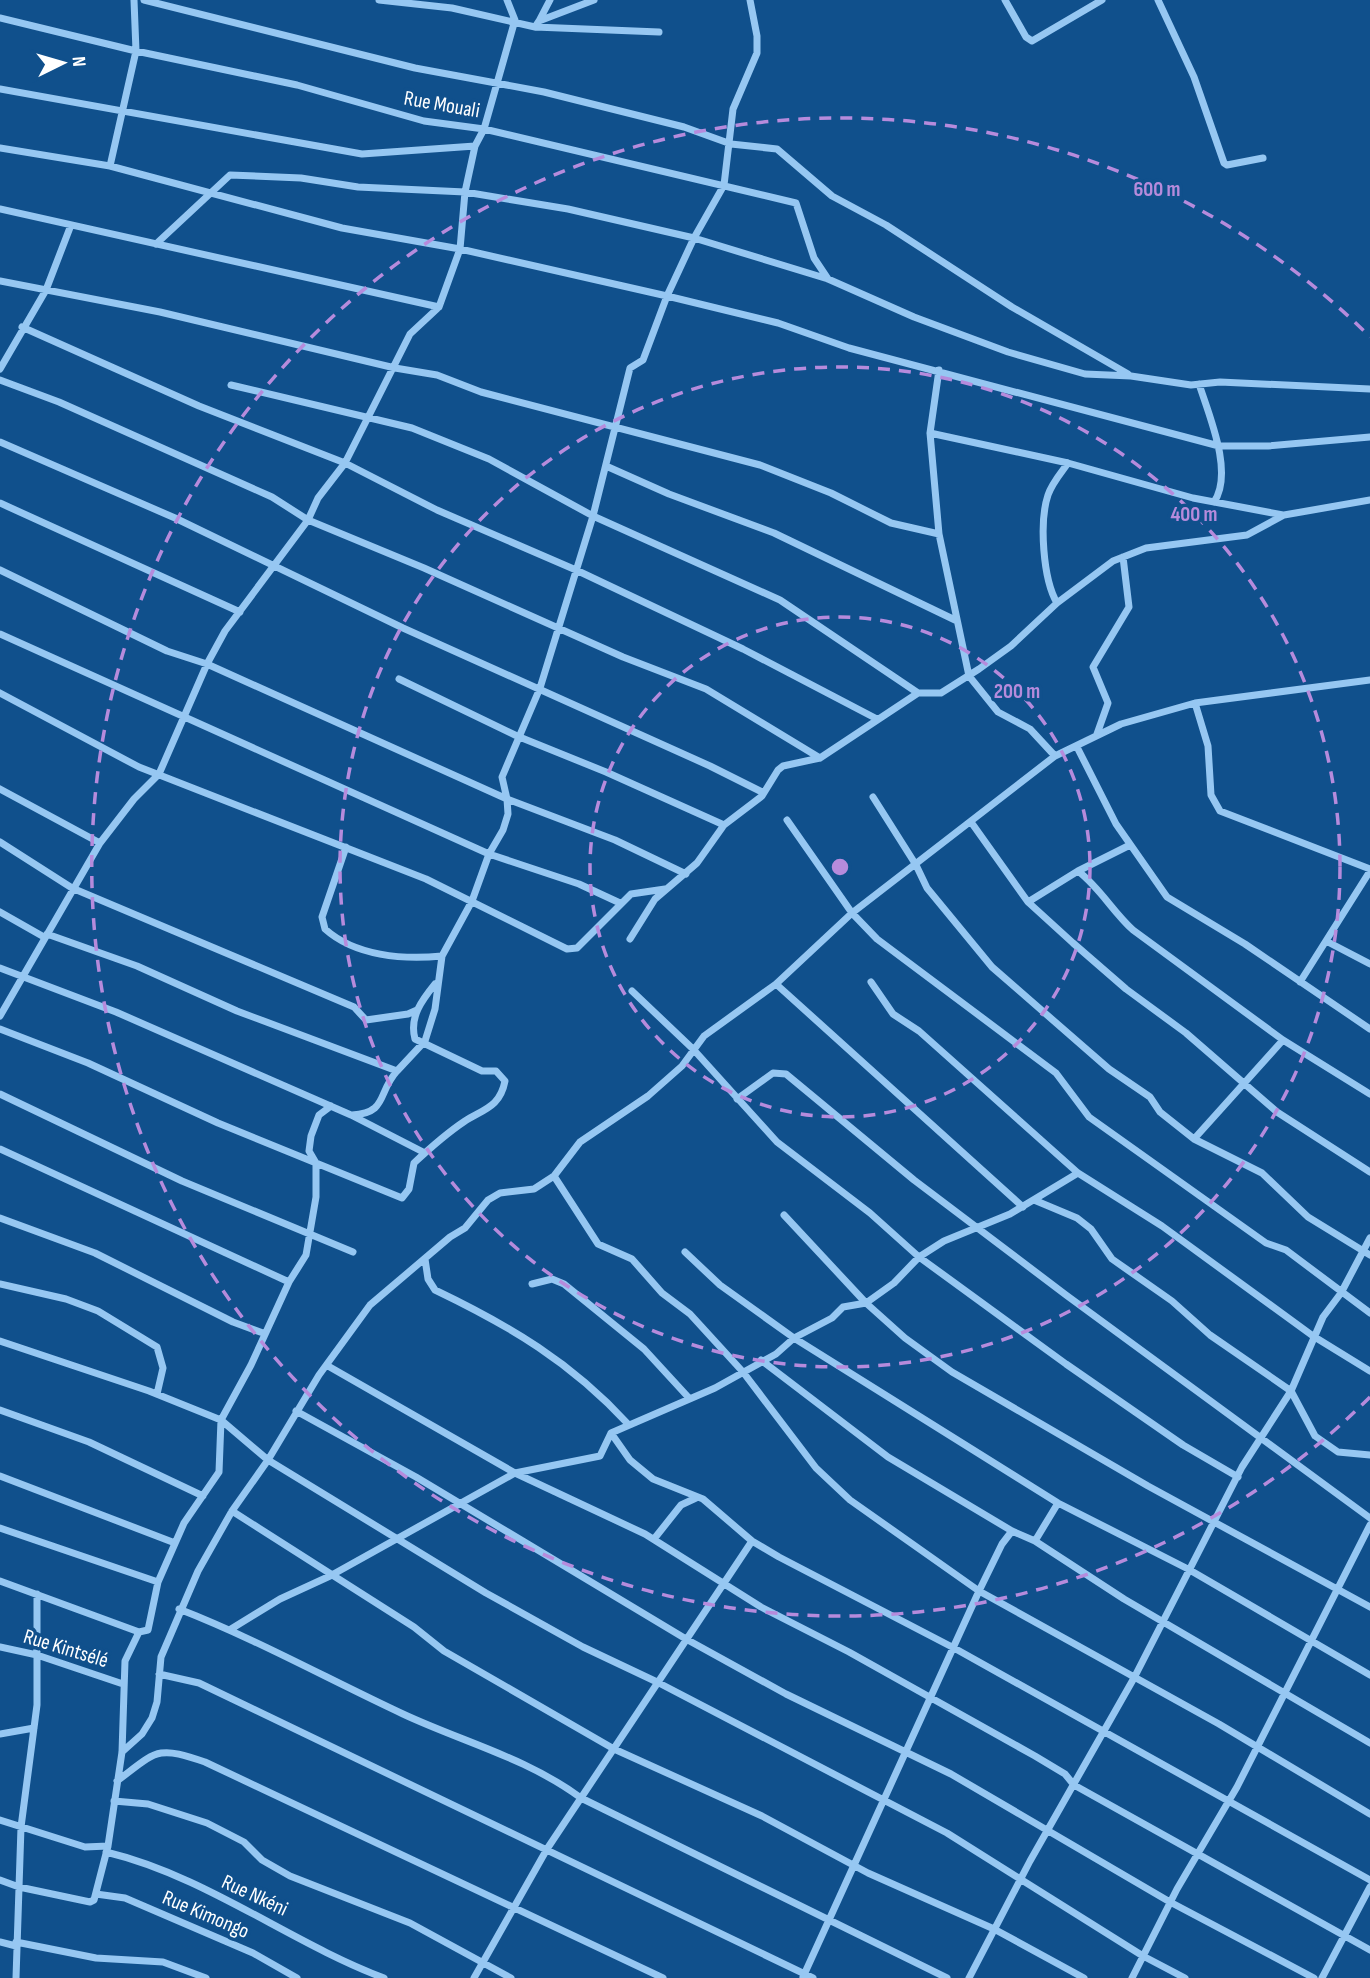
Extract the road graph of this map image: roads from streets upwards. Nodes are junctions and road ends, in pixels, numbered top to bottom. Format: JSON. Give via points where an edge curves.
{"nodes":[{"id":1,"x":134,"y":0,"type":"edge"},
{"id":2,"x":144,"y":0,"type":"edge"},
{"id":3,"x":379,"y":0,"type":"edge"},
{"id":4,"x":507,"y":0,"type":"edge"},
{"id":5,"x":550,"y":0,"type":"edge"},
{"id":6,"x":594,"y":0,"type":"edge"},
{"id":7,"x":750,"y":0,"type":"edge"},
{"id":8,"x":1005,"y":0,"type":"edge"},
{"id":9,"x":1102,"y":0,"type":"edge"},
{"id":10,"x":1158,"y":0,"type":"edge"},
{"id":11,"x":0,"y":18,"type":"edge"},
{"id":12,"x":515,"y":20,"type":"junction"},
{"id":13,"x":537,"y":24,"type":"junction"},
{"id":14,"x":659,"y":32,"type":"dead end"},
{"id":15,"x":136,"y":51,"type":"junction"},
{"id":16,"x":497,"y":81,"type":"junction"},
{"id":17,"x":0,"y":89,"type":"edge"},
{"id":18,"x":122,"y":111,"type":"junction"},
{"id":19,"x":484,"y":129,"type":"junction"},
{"id":20,"x":731,"y":144,"type":"junction"},
{"id":21,"x":475,"y":146,"type":"junction"},
{"id":22,"x":0,"y":148,"type":"edge"},
{"id":23,"x":1263,"y":159,"type":"dead end"},
{"id":24,"x":110,"y":166,"type":"junction"},
{"id":25,"x":724,"y":186,"type":"junction"},
{"id":26,"x":465,"y":192,"type":"junction"},
{"id":27,"x":206,"y":194,"type":"junction"},
{"id":28,"x":0,"y":209,"type":"edge"},
{"id":29,"x":71,"y":225,"type":"junction"},
{"id":30,"x":694,"y":238,"type":"junction"},
{"id":31,"x":156,"y":244,"type":"junction"},
{"id":32,"x":460,"y":249,"type":"junction"},
{"id":33,"x":828,"y":279,"type":"junction"},
{"id":34,"x":0,"y":281,"type":"edge"},
{"id":35,"x":46,"y":290,"type":"junction"},
{"id":36,"x":667,"y":296,"type":"junction"},
{"id":37,"x":439,"y":307,"type":"junction"},
{"id":38,"x":22,"y":327,"type":"junction"},
{"id":39,"x":395,"y":368,"type":"junction"},
{"id":40,"x":0,"y":369,"type":"edge"},
{"id":41,"x":939,"y":370,"type":"junction"},
{"id":42,"x":1131,"y":376,"type":"junction"},
{"id":43,"x":0,"y":380,"type":"edge"},
{"id":44,"x":1199,"y":384,"type":"junction"},
{"id":45,"x":231,"y":385,"type":"dead end"},
{"id":46,"x":1370,"y":389,"type":"edge"},
{"id":47,"x":369,"y":418,"type":"junction"},
{"id":48,"x":616,"y":429,"type":"junction"},
{"id":49,"x":930,"y":433,"type":"junction"},
{"id":50,"x":1370,"y":437,"type":"edge"},
{"id":51,"x":0,"y":442,"type":"edge"},
{"id":52,"x":1219,"y":446,"type":"junction"},
{"id":53,"x":345,"y":463,"type":"junction"},
{"id":54,"x":1068,"y":463,"type":"junction"},
{"id":55,"x":606,"y":467,"type":"junction"},
{"id":56,"x":1370,"y":500,"type":"edge"},
{"id":57,"x":1214,"y":502,"type":"junction"},
{"id":58,"x":0,"y":503,"type":"edge"},
{"id":59,"x":1283,"y":515,"type":"junction"},
{"id":60,"x":593,"y":516,"type":"junction"},
{"id":61,"x":308,"y":520,"type":"junction"},
{"id":62,"x":939,"y":534,"type":"junction"},
{"id":63,"x":1122,"y":557,"type":"junction"},
{"id":64,"x":275,"y":564,"type":"junction"},
{"id":65,"x":0,"y":570,"type":"edge"},
{"id":66,"x":576,"y":570,"type":"junction"},
{"id":67,"x":1056,"y":603,"type":"junction"},
{"id":68,"x":240,"y":612,"type":"junction"},
{"id":69,"x":955,"y":620,"type":"junction"},
{"id":70,"x":558,"y":627,"type":"junction"},
{"id":71,"x":0,"y":634,"type":"edge"},
{"id":72,"x":206,"y":664,"type":"junction"},
{"id":73,"x":969,"y":676,"type":"junction"},
{"id":74,"x":399,"y":678,"type":"dead end"},
{"id":75,"x":1370,"y":680,"type":"edge"},
{"id":76,"x":540,"y":688,"type":"junction"},
{"id":77,"x":0,"y":693,"type":"edge"},
{"id":78,"x":918,"y":693,"type":"junction"},
{"id":79,"x":1195,"y":703,"type":"junction"},
{"id":80,"x":185,"y":717,"type":"junction"},
{"id":81,"x":877,"y":719,"type":"junction"},
{"id":82,"x":1097,"y":734,"type":"junction"},
{"id":83,"x":517,"y":736,"type":"junction"},
{"id":84,"x":1077,"y":747,"type":"junction"},
{"id":85,"x":1055,"y":756,"type":"junction"},
{"id":86,"x":820,"y":758,"type":"junction"},
{"id":87,"x":159,"y":774,"type":"junction"},
{"id":88,"x":0,"y":789,"type":"edge"},
{"id":89,"x":762,"y":792,"type":"junction"},
{"id":90,"x":873,"y":797,"type":"dead end"},
{"id":91,"x":507,"y":799,"type":"junction"},
{"id":92,"x":787,"y":820,"type":"dead end"},
{"id":93,"x":971,"y":822,"type":"junction"},
{"id":94,"x":724,"y":825,"type":"junction"},
{"id":95,"x":0,"y":842,"type":"edge"},
{"id":96,"x":100,"y":843,"type":"junction"},
{"id":97,"x":1130,"y":845,"type":"junction"},
{"id":98,"x":346,"y":847,"type":"junction"},
{"id":99,"x":489,"y":854,"type":"junction"},
{"id":100,"x":916,"y":865,"type":"junction"},
{"id":101,"x":1370,"y":870,"type":"edge"},
{"id":102,"x":1078,"y":871,"type":"junction"},
{"id":103,"x":686,"y":874,"type":"junction"},
{"id":104,"x":72,"y":888,"type":"junction"},
{"id":105,"x":665,"y":889,"type":"junction"},
{"id":106,"x":471,"y":901,"type":"junction"},
{"id":107,"x":1028,"y":902,"type":"junction"},
{"id":108,"x":620,"y":903,"type":"junction"},
{"id":109,"x":0,"y":912,"type":"edge"},
{"id":110,"x":852,"y":913,"type":"junction"},
{"id":111,"x":45,"y":935,"type":"junction"},
{"id":112,"x":630,"y":939,"type":"dead end"},
{"id":113,"x":1326,"y":941,"type":"junction"},
{"id":114,"x":442,"y":956,"type":"junction"},
{"id":115,"x":1370,"y":964,"type":"edge"},
{"id":116,"x":0,"y":968,"type":"edge"},
{"id":117,"x":20,"y":977,"type":"junction"},
{"id":118,"x":871,"y":982,"type":"dead end"},
{"id":119,"x":1300,"y":982,"type":"junction"},
{"id":120,"x":436,"y":984,"type":"junction"},
{"id":121,"x":776,"y":984,"type":"junction"},
{"id":122,"x":632,"y":991,"type":"dead end"},
{"id":123,"x":417,"y":1010,"type":"junction"},
{"id":124,"x":0,"y":1016,"type":"edge"},
{"id":125,"x":0,"y":1029,"type":"edge"},
{"id":126,"x":1370,"y":1029,"type":"edge"},
{"id":127,"x":1283,"y":1040,"type":"junction"},
{"id":128,"x":425,"y":1041,"type":"junction"},
{"id":129,"x":693,"y":1049,"type":"junction"},
{"id":130,"x":397,"y":1071,"type":"junction"},
{"id":131,"x":1244,"y":1083,"type":"junction"},
{"id":132,"x":0,"y":1094,"type":"edge"},
{"id":133,"x":1370,"y":1094,"type":"edge"},
{"id":134,"x":737,"y":1100,"type":"junction"},
{"id":135,"x":331,"y":1106,"type":"junction"},
{"id":136,"x":351,"y":1115,"type":"junction"},
{"id":137,"x":1194,"y":1139,"type":"junction"},
{"id":138,"x":0,"y":1149,"type":"edge"},
{"id":139,"x":425,"y":1153,"type":"junction"},
{"id":140,"x":316,"y":1163,"type":"junction"},
{"id":141,"x":1370,"y":1172,"type":"edge"},
{"id":142,"x":1078,"y":1173,"type":"junction"},
{"id":143,"x":554,"y":1176,"type":"junction"},
{"id":144,"x":1034,"y":1200,"type":"junction"},
{"id":145,"x":1023,"y":1207,"type":"junction"},
{"id":146,"x":784,"y":1215,"type":"dead end"},
{"id":147,"x":0,"y":1217,"type":"edge"},
{"id":148,"x":978,"y":1228,"type":"junction"},
{"id":149,"x":311,"y":1235,"type":"junction"},
{"id":150,"x":1370,"y":1238,"type":"edge"},
{"id":151,"x":353,"y":1252,"type":"dead end"},
{"id":152,"x":685,"y":1252,"type":"dead end"},
{"id":153,"x":1366,"y":1253,"type":"edge"},
{"id":154,"x":919,"y":1257,"type":"junction"},
{"id":155,"x":425,"y":1259,"type":"junction"},
{"id":156,"x":289,"y":1282,"type":"junction"},
{"id":157,"x":0,"y":1284,"type":"edge"},
{"id":158,"x":532,"y":1284,"type":"dead end"},
{"id":159,"x":1341,"y":1293,"type":"junction"},
{"id":160,"x":866,"y":1303,"type":"junction"},
{"id":161,"x":1370,"y":1313,"type":"edge"},
{"id":162,"x":263,"y":1333,"type":"junction"},
{"id":163,"x":1313,"y":1336,"type":"junction"},
{"id":164,"x":794,"y":1338,"type":"junction"},
{"id":165,"x":0,"y":1341,"type":"edge"},
{"id":166,"x":761,"y":1360,"type":"junction"},
{"id":167,"x":328,"y":1366,"type":"junction"},
{"id":168,"x":1370,"y":1371,"type":"edge"},
{"id":169,"x":743,"y":1372,"type":"junction"},
{"id":170,"x":1291,"y":1391,"type":"junction"},
{"id":171,"x":157,"y":1394,"type":"junction"},
{"id":172,"x":689,"y":1398,"type":"junction"},
{"id":173,"x":0,"y":1409,"type":"edge"},
{"id":174,"x":296,"y":1410,"type":"junction"},
{"id":175,"x":221,"y":1420,"type":"junction"},
{"id":176,"x":628,"y":1423,"type":"junction"},
{"id":177,"x":611,"y":1433,"type":"junction"},
{"id":178,"x":1259,"y":1438,"type":"junction"},
{"id":179,"x":1370,"y":1455,"type":"edge"},
{"id":180,"x":268,"y":1460,"type":"junction"},
{"id":181,"x":515,"y":1473,"type":"junction"},
{"id":182,"x":0,"y":1476,"type":"edge"},
{"id":183,"x":1238,"y":1477,"type":"junction"},
{"id":184,"x":203,"y":1496,"type":"junction"},
{"id":185,"x":697,"y":1498,"type":"junction"},
{"id":186,"x":459,"y":1503,"type":"junction"},
{"id":187,"x":1058,"y":1503,"type":"junction"},
{"id":188,"x":232,"y":1511,"type":"junction"},
{"id":189,"x":1370,"y":1518,"type":"edge"},
{"id":190,"x":1214,"y":1520,"type":"junction"},
{"id":191,"x":1370,"y":1525,"type":"edge"},
{"id":192,"x":0,"y":1528,"type":"edge"},
{"id":193,"x":1012,"y":1531,"type":"junction"},
{"id":194,"x":399,"y":1537,"type":"junction"},
{"id":195,"x":654,"y":1539,"type":"junction"},
{"id":196,"x":752,"y":1541,"type":"junction"},
{"id":197,"x":1035,"y":1541,"type":"junction"},
{"id":198,"x":175,"y":1543,"type":"junction"},
{"id":199,"x":1188,"y":1569,"type":"junction"},
{"id":200,"x":330,"y":1576,"type":"junction"},
{"id":201,"x":0,"y":1581,"type":"edge"},
{"id":202,"x":158,"y":1581,"type":"junction"},
{"id":203,"x":724,"y":1583,"type":"junction"},
{"id":204,"x":1339,"y":1589,"type":"junction"},
{"id":205,"x":979,"y":1591,"type":"junction"},
{"id":206,"x":37,"y":1594,"type":"junction"},
{"id":207,"x":1370,"y":1607,"type":"edge"},
{"id":208,"x":179,"y":1609,"type":"junction"},
{"id":209,"x":1163,"y":1619,"type":"junction"},
{"id":210,"x":231,"y":1629,"type":"junction"},
{"id":211,"x":139,"y":1632,"type":"junction"},
{"id":212,"x":1310,"y":1638,"type":"junction"},
{"id":213,"x":686,"y":1639,"type":"junction"},
{"id":214,"x":0,"y":1647,"type":"edge"},
{"id":215,"x":954,"y":1648,"type":"junction"},
{"id":216,"x":37,"y":1654,"type":"junction"},
{"id":217,"x":159,"y":1674,"type":"junction"},
{"id":218,"x":1370,"y":1675,"type":"edge"},
{"id":219,"x":1134,"y":1678,"type":"junction"},
{"id":220,"x":657,"y":1682,"type":"junction"},
{"id":221,"x":123,"y":1684,"type":"junction"},
{"id":222,"x":1284,"y":1692,"type":"junction"},
{"id":223,"x":931,"y":1698,"type":"junction"},
{"id":224,"x":34,"y":1728,"type":"junction"},
{"id":225,"x":1104,"y":1732,"type":"junction"},
{"id":226,"x":0,"y":1734,"type":"edge"},
{"id":227,"x":1370,"y":1743,"type":"edge"},
{"id":228,"x":1255,"y":1747,"type":"junction"},
{"id":229,"x":614,"y":1749,"type":"junction"},
{"id":230,"x":122,"y":1752,"type":"junction"},
{"id":231,"x":905,"y":1752,"type":"junction"},
{"id":232,"x":117,"y":1782,"type":"junction"},
{"id":233,"x":1074,"y":1785,"type":"junction"},
{"id":234,"x":582,"y":1798,"type":"junction"},
{"id":235,"x":114,"y":1801,"type":"junction"},
{"id":236,"x":1228,"y":1802,"type":"junction"},
{"id":237,"x":884,"y":1803,"type":"junction"},
{"id":238,"x":1370,"y":1814,"type":"edge"},
{"id":239,"x":0,"y":1820,"type":"edge"},
{"id":240,"x":21,"y":1827,"type":"junction"},
{"id":241,"x":1048,"y":1830,"type":"junction"},
{"id":242,"x":107,"y":1849,"type":"junction"},
{"id":243,"x":547,"y":1849,"type":"junction"},
{"id":244,"x":1198,"y":1854,"type":"junction"},
{"id":245,"x":856,"y":1867,"type":"junction"},
{"id":246,"x":1023,"y":1878,"type":"junction"},
{"id":247,"x":0,"y":1880,"type":"edge"},
{"id":248,"x":1370,"y":1880,"type":"edge"},
{"id":249,"x":19,"y":1887,"type":"junction"},
{"id":250,"x":1370,"y":1887,"type":"edge"},
{"id":251,"x":95,"y":1897,"type":"junction"},
{"id":252,"x":1171,"y":1902,"type":"junction"},
{"id":253,"x":512,"y":1906,"type":"junction"},
{"id":254,"x":828,"y":1920,"type":"junction"},
{"id":255,"x":994,"y":1929,"type":"junction"},
{"id":256,"x":1345,"y":1934,"type":"junction"},
{"id":257,"x":0,"y":1942,"type":"edge"},
{"id":258,"x":16,"y":1944,"type":"junction"},
{"id":259,"x":1370,"y":1950,"type":"edge"},
{"id":260,"x":1143,"y":1956,"type":"junction"},
{"id":261,"x":482,"y":1961,"type":"junction"},
{"id":262,"x":804,"y":1976,"type":"edge"},
{"id":263,"x":16,"y":1978,"type":"edge"},
{"id":264,"x":206,"y":1978,"type":"edge"},
{"id":265,"x":298,"y":1978,"type":"edge"},
{"id":266,"x":384,"y":1978,"type":"edge"},
{"id":267,"x":474,"y":1978,"type":"edge"},
{"id":268,"x":511,"y":1978,"type":"edge"},
{"id":269,"x":663,"y":1978,"type":"edge"},
{"id":270,"x":813,"y":1978,"type":"edge"},
{"id":271,"x":947,"y":1978,"type":"edge"},
{"id":272,"x":969,"y":1978,"type":"edge"},
{"id":273,"x":1084,"y":1978,"type":"edge"},
{"id":274,"x":1132,"y":1978,"type":"edge"},
{"id":275,"x":1185,"y":1978,"type":"edge"},
{"id":276,"x":1314,"y":1978,"type":"edge"},
{"id":277,"x":1322,"y":1978,"type":"edge"}],
"edges":[{"from":1,"to":15,"type":"street"},
{"from":2,"to":16,"type":"street","via":[[415,68]]},
{"from":3,"to":12,"type":"street"},
{"from":4,"to":12,"type":"street"},
{"from":5,"to":13,"type":"street"},
{"from":6,"to":13,"type":"street"},
{"from":7,"to":20,"type":"street","via":[[757,52],[735,100]]},
{"from":8,"to":9,"type":"street","via":[[1032,41]]},
{"from":10,"to":23,"type":"street","via":[[1194,77],[1224,163]]},
{"from":11,"to":15,"type":"street","name":"Rue Mouali"},
{"from":12,"to":13,"type":"street"},
{"from":12,"to":16,"type":"street"},
{"from":13,"to":14,"type":"street"},
{"from":15,"to":18,"type":"street"},
{"from":15,"to":19,"type":"street","name":"Rue Mouali","via":[[297,85],[424,121]]},
{"from":16,"to":19,"type":"street"},
{"from":16,"to":20,"type":"street","via":[[684,127]]},
{"from":17,"to":18,"type":"street"},
{"from":18,"to":21,"type":"street","via":[[362,154]]},
{"from":18,"to":24,"type":"street"},
{"from":19,"to":21,"type":"street"},
{"from":19,"to":25,"type":"street","name":"Rue Mouali"},
{"from":20,"to":25,"type":"street"},
{"from":20,"to":42,"type":"street","via":[[777,149],[832,197],[886,225],[989,293]]},
{"from":21,"to":26,"type":"street"},
{"from":22,"to":24,"type":"street"},
{"from":24,"to":27,"type":"street"},
{"from":25,"to":30,"type":"street"},
{"from":25,"to":33,"type":"street","name":"Rue Mouali","via":[[796,202],[814,258]]},
{"from":26,"to":27,"type":"street","via":[[230,175]]},
{"from":26,"to":30,"type":"street","via":[[568,209]]},
{"from":26,"to":32,"type":"street"},
{"from":27,"to":31,"type":"street"},
{"from":27,"to":32,"type":"street","via":[[342,229]]},
{"from":28,"to":29,"type":"street"},
{"from":29,"to":31,"type":"street"},
{"from":29,"to":35,"type":"street"},
{"from":30,"to":33,"type":"street"},
{"from":30,"to":36,"type":"street"},
{"from":31,"to":37,"type":"street"},
{"from":32,"to":36,"type":"street"},
{"from":32,"to":37,"type":"street"},
{"from":33,"to":42,"type":"street","via":[[1008,352],[1085,374]]},
{"from":34,"to":35,"type":"street"},
{"from":35,"to":38,"type":"street"},
{"from":35,"to":39,"type":"street"},
{"from":36,"to":41,"type":"street"},
{"from":36,"to":48,"type":"street","via":[[643,360],[630,369]]},
{"from":37,"to":39,"type":"street","via":[[410,334]]},
{"from":38,"to":40,"type":"street"},
{"from":38,"to":53,"type":"street","via":[[199,406]]},
{"from":39,"to":47,"type":"street"},
{"from":39,"to":48,"type":"street","via":[[437,375],[481,392]]},
{"from":41,"to":49,"type":"street"},
{"from":41,"to":52,"type":"street"},
{"from":42,"to":44,"type":"street"},
{"from":43,"to":61,"type":"street","via":[[260,492]]},
{"from":44,"to":46,"type":"street"},
{"from":44,"to":52,"type":"street"},
{"from":45,"to":47,"type":"street"},
{"from":47,"to":53,"type":"street"},
{"from":47,"to":60,"type":"street","via":[[412,428],[489,459]]},
{"from":48,"to":55,"type":"street"},
{"from":48,"to":62,"type":"street","via":[[760,465],[891,523]]},
{"from":49,"to":54,"type":"street"},
{"from":49,"to":62,"type":"street"},
{"from":50,"to":52,"type":"street"},
{"from":51,"to":64,"type":"street"},
{"from":52,"to":57,"type":"street","via":[[1222,492]]},
{"from":53,"to":61,"type":"street","via":[[318,498]]},
{"from":53,"to":66,"type":"street","via":[[437,510]]},
{"from":54,"to":57,"type":"street"},
{"from":54,"to":67,"type":"street","via":[[1050,489],[1044,511],[1048,585]]},
{"from":55,"to":60,"type":"street"},
{"from":55,"to":69,"type":"street","via":[[774,533]]},
{"from":56,"to":59,"type":"street"},
{"from":57,"to":59,"type":"street"},
{"from":58,"to":68,"type":"street"},
{"from":59,"to":63,"type":"street","via":[[1247,535],[1158,546]]},
{"from":60,"to":66,"type":"street"},
{"from":60,"to":78,"type":"street","via":[[780,600]]},
{"from":61,"to":64,"type":"street"},
{"from":61,"to":70,"type":"street"},
{"from":62,"to":69,"type":"street"},
{"from":63,"to":67,"type":"street"},
{"from":63,"to":82,"type":"street","via":[[1129,607],[1093,667],[1108,704]]},
{"from":64,"to":68,"type":"street"},
{"from":64,"to":76,"type":"street","via":[[403,628]]},
{"from":65,"to":72,"type":"street","via":[[167,651]]},
{"from":66,"to":70,"type":"street"},
{"from":66,"to":81,"type":"street"},
{"from":67,"to":73,"type":"street","via":[[1007,649]]},
{"from":68,"to":72,"type":"street"},
{"from":69,"to":73,"type":"street"},
{"from":70,"to":76,"type":"street"},
{"from":70,"to":86,"type":"street","via":[[706,689]]},
{"from":71,"to":80,"type":"street"},
{"from":72,"to":80,"type":"street"},
{"from":72,"to":91,"type":"street"},
{"from":73,"to":78,"type":"street","via":[[941,693]]},
{"from":73,"to":85,"type":"street","via":[[998,712],[1030,729]]},
{"from":74,"to":83,"type":"street"},
{"from":75,"to":79,"type":"street"},
{"from":76,"to":83,"type":"street"},
{"from":76,"to":89,"type":"street"},
{"from":77,"to":87,"type":"street"},
{"from":78,"to":81,"type":"street"},
{"from":79,"to":82,"type":"street"},
{"from":79,"to":101,"type":"street","via":[[1208,746],[1211,795],[1220,811]]},
{"from":80,"to":87,"type":"street"},
{"from":80,"to":99,"type":"street"},
{"from":81,"to":86,"type":"street"},
{"from":82,"to":84,"type":"street"},
{"from":83,"to":91,"type":"street","via":[[502,778]]},
{"from":83,"to":94,"type":"street"},
{"from":84,"to":85,"type":"street"},
{"from":84,"to":97,"type":"street"},
{"from":85,"to":93,"type":"street"},
{"from":86,"to":89,"type":"street","via":[[783,766]]},
{"from":87,"to":96,"type":"street"},
{"from":87,"to":98,"type":"street"},
{"from":88,"to":96,"type":"street"},
{"from":89,"to":94,"type":"street"},
{"from":90,"to":100,"type":"street"},
{"from":91,"to":99,"type":"street","via":[[503,830]]},
{"from":91,"to":103,"type":"street"},
{"from":92,"to":110,"type":"street"},
{"from":93,"to":100,"type":"street"},
{"from":93,"to":107,"type":"street"},
{"from":94,"to":103,"type":"street"},
{"from":95,"to":104,"type":"street"},
{"from":96,"to":104,"type":"street"},
{"from":97,"to":102,"type":"street"},
{"from":97,"to":119,"type":"street","via":[[1167,897]]},
{"from":98,"to":106,"type":"street"},
{"from":98,"to":114,"type":"street","via":[[322,917],[325,929],[359,950]]},
{"from":99,"to":106,"type":"street"},
{"from":99,"to":108,"type":"street"},
{"from":100,"to":110,"type":"street"},
{"from":100,"to":137,"type":"street","via":[[928,888],[992,967]]},
{"from":101,"to":113,"type":"street"},
{"from":102,"to":107,"type":"street"},
{"from":102,"to":127,"type":"street","via":[[1097,886],[1133,930]]},
{"from":103,"to":105,"type":"street"},
{"from":104,"to":111,"type":"street"},
{"from":104,"to":123,"type":"street","via":[[354,1007],[366,1020]]},
{"from":105,"to":108,"type":"street","via":[[631,894]]},
{"from":105,"to":112,"type":"street"},
{"from":106,"to":108,"type":"street","via":[[570,950]]},
{"from":106,"to":114,"type":"street"},
{"from":107,"to":131,"type":"street","via":[[1126,989]]},
{"from":109,"to":111,"type":"street"},
{"from":110,"to":121,"type":"street"},
{"from":110,"to":159,"type":"street","via":[[904,961],[1056,1073],[1089,1116],[1266,1243],[1286,1250]]},
{"from":111,"to":117,"type":"street"},
{"from":111,"to":130,"type":"street","via":[[137,966],[237,1011]]},
{"from":113,"to":115,"type":"street"},
{"from":113,"to":119,"type":"street"},
{"from":114,"to":120,"type":"street"},
{"from":116,"to":117,"type":"street"},
{"from":117,"to":124,"type":"street"},
{"from":117,"to":135,"type":"street","via":[[116,1013]]},
{"from":118,"to":142,"type":"street","via":[[893,1014],[919,1031]]},
{"from":119,"to":126,"type":"street"},
{"from":120,"to":123,"type":"street"},
{"from":120,"to":128,"type":"street","via":[[436,1004]]},
{"from":121,"to":129,"type":"street"},
{"from":121,"to":145,"type":"street"},
{"from":122,"to":129,"type":"street"},
{"from":123,"to":128,"type":"street","via":[[413,1034]]},
{"from":125,"to":140,"type":"street"},
{"from":127,"to":131,"type":"street"},
{"from":127,"to":133,"type":"street"},
{"from":128,"to":130,"type":"street"},
{"from":128,"to":139,"type":"street","via":[[482,1071],[496,1071],[505,1081],[500,1098],[489,1110],[466,1121]]},
{"from":129,"to":134,"type":"street"},
{"from":129,"to":143,"type":"street","via":[[682,1066],[648,1096],[580,1142]]},
{"from":130,"to":136,"type":"street","via":[[377,1108]]},
{"from":131,"to":137,"type":"street"},
{"from":131,"to":141,"type":"street","via":[[1277,1112]]},
{"from":132,"to":149,"type":"street"},
{"from":134,"to":148,"type":"street","via":[[781,1072]]},
{"from":134,"to":154,"type":"street","via":[[777,1142]]},
{"from":135,"to":136,"type":"street"},
{"from":135,"to":140,"type":"street","via":[[319,1115],[310,1136],[309,1151]]},
{"from":136,"to":139,"type":"street"},
{"from":137,"to":153,"type":"street","via":[[1262,1173],[1308,1217]]},
{"from":138,"to":156,"type":"street"},
{"from":139,"to":140,"type":"street","via":[[411,1167],[410,1189],[402,1198]]},
{"from":140,"to":149,"type":"street"},
{"from":142,"to":144,"type":"street"},
{"from":142,"to":163,"type":"street","via":[[1162,1226]]},
{"from":143,"to":155,"type":"street","via":[[534,1189],[508,1191],[488,1200],[465,1228]]},
{"from":143,"to":169,"type":"street","via":[[598,1244],[632,1259]]},
{"from":144,"to":145,"type":"street"},
{"from":144,"to":170,"type":"street","via":[[1077,1218],[1091,1229],[1112,1259]]},
{"from":145,"to":148,"type":"street"},
{"from":146,"to":160,"type":"street"},
{"from":147,"to":162,"type":"street","via":[[95,1253]]},
{"from":148,"to":154,"type":"street"},
{"from":148,"to":178,"type":"street"},
{"from":149,"to":151,"type":"street"},
{"from":149,"to":156,"type":"street","via":[[300,1269]]},
{"from":150,"to":153,"type":"street"},
{"from":152,"to":164,"type":"street","via":[[720,1285]]},
{"from":153,"to":159,"type":"street"},
{"from":154,"to":160,"type":"street"},
{"from":154,"to":183,"type":"street","via":[[1097,1386]]},
{"from":155,"to":167,"type":"street","via":[[370,1305]]},
{"from":155,"to":176,"type":"street","via":[[435,1290],[521,1333],[595,1388]]},
{"from":156,"to":162,"type":"street"},
{"from":157,"to":171,"type":"street","via":[[97,1311],[157,1347],[163,1368]]},
{"from":158,"to":172,"type":"street","via":[[552,1279],[564,1284],[643,1349]]},
{"from":159,"to":161,"type":"street"},
{"from":159,"to":163,"type":"street"},
{"from":160,"to":164,"type":"street","via":[[843,1307]]},
{"from":160,"to":190,"type":"street","via":[[952,1372]]},
{"from":162,"to":175,"type":"street"},
{"from":163,"to":168,"type":"street"},
{"from":163,"to":170,"type":"street"},
{"from":164,"to":166,"type":"street"},
{"from":164,"to":187,"type":"street"},
{"from":165,"to":171,"type":"street"},
{"from":166,"to":169,"type":"street"},
{"from":166,"to":193,"type":"street","via":[[888,1457]]},
{"from":167,"to":174,"type":"street"},
{"from":167,"to":181,"type":"street"},
{"from":169,"to":172,"type":"street"},
{"from":169,"to":205,"type":"street","via":[[816,1468],[850,1500]]},
{"from":170,"to":178,"type":"street"},
{"from":170,"to":179,"type":"street","via":[[1315,1436],[1348,1455]]},
{"from":171,"to":175,"type":"street"},
{"from":172,"to":176,"type":"street"},
{"from":173,"to":184,"type":"street","via":[[89,1442]]},
{"from":174,"to":180,"type":"street"},
{"from":174,"to":186,"type":"street"},
{"from":175,"to":180,"type":"street"},
{"from":175,"to":184,"type":"street","via":[[221,1465]]},
{"from":176,"to":177,"type":"street"},
{"from":177,"to":181,"type":"street","via":[[600,1456]]},
{"from":177,"to":185,"type":"street","via":[[630,1460],[653,1479]]},
{"from":178,"to":183,"type":"street"},
{"from":178,"to":189,"type":"street"},
{"from":180,"to":188,"type":"street"},
{"from":180,"to":194,"type":"street"},
{"from":181,"to":186,"type":"street"},
{"from":181,"to":195,"type":"street"},
{"from":182,"to":198,"type":"street"},
{"from":183,"to":190,"type":"street"},
{"from":184,"to":198,"type":"street"},
{"from":185,"to":195,"type":"street","via":[[681,1506]]},
{"from":185,"to":196,"type":"street"},
{"from":186,"to":194,"type":"street"},
{"from":186,"to":213,"type":"street"},
{"from":187,"to":197,"type":"street"},
{"from":187,"to":199,"type":"street"},
{"from":188,"to":200,"type":"street"},
{"from":188,"to":208,"type":"street"},
{"from":190,"to":199,"type":"street"},
{"from":190,"to":204,"type":"street"},
{"from":191,"to":204,"type":"street"},
{"from":192,"to":202,"type":"street"},
{"from":193,"to":197,"type":"street"},
{"from":193,"to":205,"type":"street"},
{"from":194,"to":200,"type":"street"},
{"from":194,"to":220,"type":"street","via":[[498,1600]]},
{"from":195,"to":203,"type":"street"},
{"from":196,"to":203,"type":"street"},
{"from":196,"to":215,"type":"street"},
{"from":197,"to":209,"type":"street"},
{"from":198,"to":202,"type":"street"},
{"from":199,"to":209,"type":"street"},
{"from":199,"to":212,"type":"street"},
{"from":200,"to":210,"type":"street"},
{"from":200,"to":229,"type":"street","via":[[506,1690]]},
{"from":201,"to":206,"type":"street"},
{"from":202,"to":211,"type":"street","via":[[150,1627]]},
{"from":203,"to":213,"type":"street"},
{"from":203,"to":223,"type":"street"},
{"from":204,"to":207,"type":"street"},
{"from":204,"to":212,"type":"street"},
{"from":205,"to":215,"type":"street"},
{"from":205,"to":219,"type":"street"},
{"from":206,"to":211,"type":"street"},
{"from":206,"to":216,"type":"street"},
{"from":208,"to":210,"type":"street"},
{"from":208,"to":217,"type":"street","via":[[160,1657]]},
{"from":209,"to":219,"type":"street"},
{"from":209,"to":222,"type":"street"},
{"from":210,"to":234,"type":"street","via":[[404,1714],[549,1774]]},
{"from":211,"to":221,"type":"street","via":[[125,1661]]},
{"from":212,"to":218,"type":"street"},
{"from":212,"to":222,"type":"street"},
{"from":213,"to":220,"type":"street"},
{"from":213,"to":231,"type":"street"},
{"from":214,"to":216,"type":"street","name":"Rue Kintsélé"},
{"from":215,"to":223,"type":"street"},
{"from":215,"to":225,"type":"street"},
{"from":216,"to":221,"type":"street","name":"Rue Kintsélé"},
{"from":216,"to":224,"type":"street"},
{"from":217,"to":230,"type":"street","via":[[152,1718]]},
{"from":217,"to":243,"type":"street","via":[[199,1683]]},
{"from":219,"to":225,"type":"street"},
{"from":219,"to":228,"type":"street"},
{"from":220,"to":229,"type":"street"},
{"from":220,"to":237,"type":"street"},
{"from":221,"to":230,"type":"street"},
{"from":222,"to":227,"type":"street"},
{"from":222,"to":228,"type":"street"},
{"from":223,"to":231,"type":"street"},
{"from":223,"to":233,"type":"street","via":[[1055,1768]]},
{"from":224,"to":226,"type":"street"},
{"from":224,"to":240,"type":"street"},
{"from":225,"to":233,"type":"street"},
{"from":225,"to":236,"type":"street"},
{"from":228,"to":236,"type":"street"},
{"from":228,"to":238,"type":"street"},
{"from":229,"to":234,"type":"street"},
{"from":229,"to":245,"type":"street","via":[[762,1816]]},
{"from":230,"to":232,"type":"street"},
{"from":231,"to":237,"type":"street"},
{"from":231,"to":241,"type":"street"},
{"from":232,"to":235,"type":"street"},
{"from":232,"to":253,"type":"street","via":[[151,1755],[172,1751],[205,1762]]},
{"from":233,"to":241,"type":"street"},
{"from":233,"to":244,"type":"street"},
{"from":234,"to":243,"type":"street"},
{"from":234,"to":254,"type":"street"},
{"from":235,"to":242,"type":"street"},
{"from":235,"to":261,"type":"street","via":[[148,1804],[207,1823],[244,1842],[290,1877],[410,1923]]},
{"from":236,"to":244,"type":"street"},
{"from":236,"to":248,"type":"street"},
{"from":237,"to":245,"type":"street"},
{"from":237,"to":246,"type":"street","via":[[947,1833]]},
{"from":239,"to":240,"type":"street","name":"Rue Nkéni"},
{"from":240,"to":242,"type":"street","name":"Rue Nkéni","via":[[85,1847]]},
{"from":240,"to":249,"type":"street"},
{"from":241,"to":246,"type":"street"},
{"from":241,"to":252,"type":"street"},
{"from":242,"to":251,"type":"street"},
{"from":242,"to":266,"type":"street","name":"Rue Nkéni","via":[[246,1908],[315,1949]]},
{"from":243,"to":253,"type":"street"},
{"from":243,"to":262,"type":"street"},
{"from":244,"to":252,"type":"street"},
{"from":244,"to":256,"type":"street"},
{"from":245,"to":254,"type":"street"},
{"from":245,"to":255,"type":"street"},
{"from":246,"to":255,"type":"street"},
{"from":246,"to":260,"type":"street"},
{"from":247,"to":249,"type":"street","name":"Rue Kimongo"},
{"from":249,"to":251,"type":"street","name":"Rue Kimongo"},
{"from":249,"to":258,"type":"street"},
{"from":250,"to":256,"type":"street"},
{"from":251,"to":265,"type":"street","name":"Rue Kimongo","via":[[125,1898],[253,1953]]},
{"from":252,"to":260,"type":"street"},
{"from":252,"to":276,"type":"street"},
{"from":253,"to":261,"type":"street"},
{"from":253,"to":269,"type":"street"},
{"from":254,"to":262,"type":"street"},
{"from":254,"to":271,"type":"street"},
{"from":255,"to":272,"type":"street"},
{"from":255,"to":273,"type":"street"},
{"from":256,"to":259,"type":"street"},
{"from":256,"to":277,"type":"street"},
{"from":257,"to":258,"type":"street"},
{"from":258,"to":263,"type":"street"},
{"from":258,"to":264,"type":"street","via":[[96,1958],[163,1962]]},
{"from":260,"to":274,"type":"street"},
{"from":260,"to":275,"type":"street"},
{"from":261,"to":267,"type":"street"},
{"from":261,"to":268,"type":"street"},
{"from":262,"to":270,"type":"street"}]}
